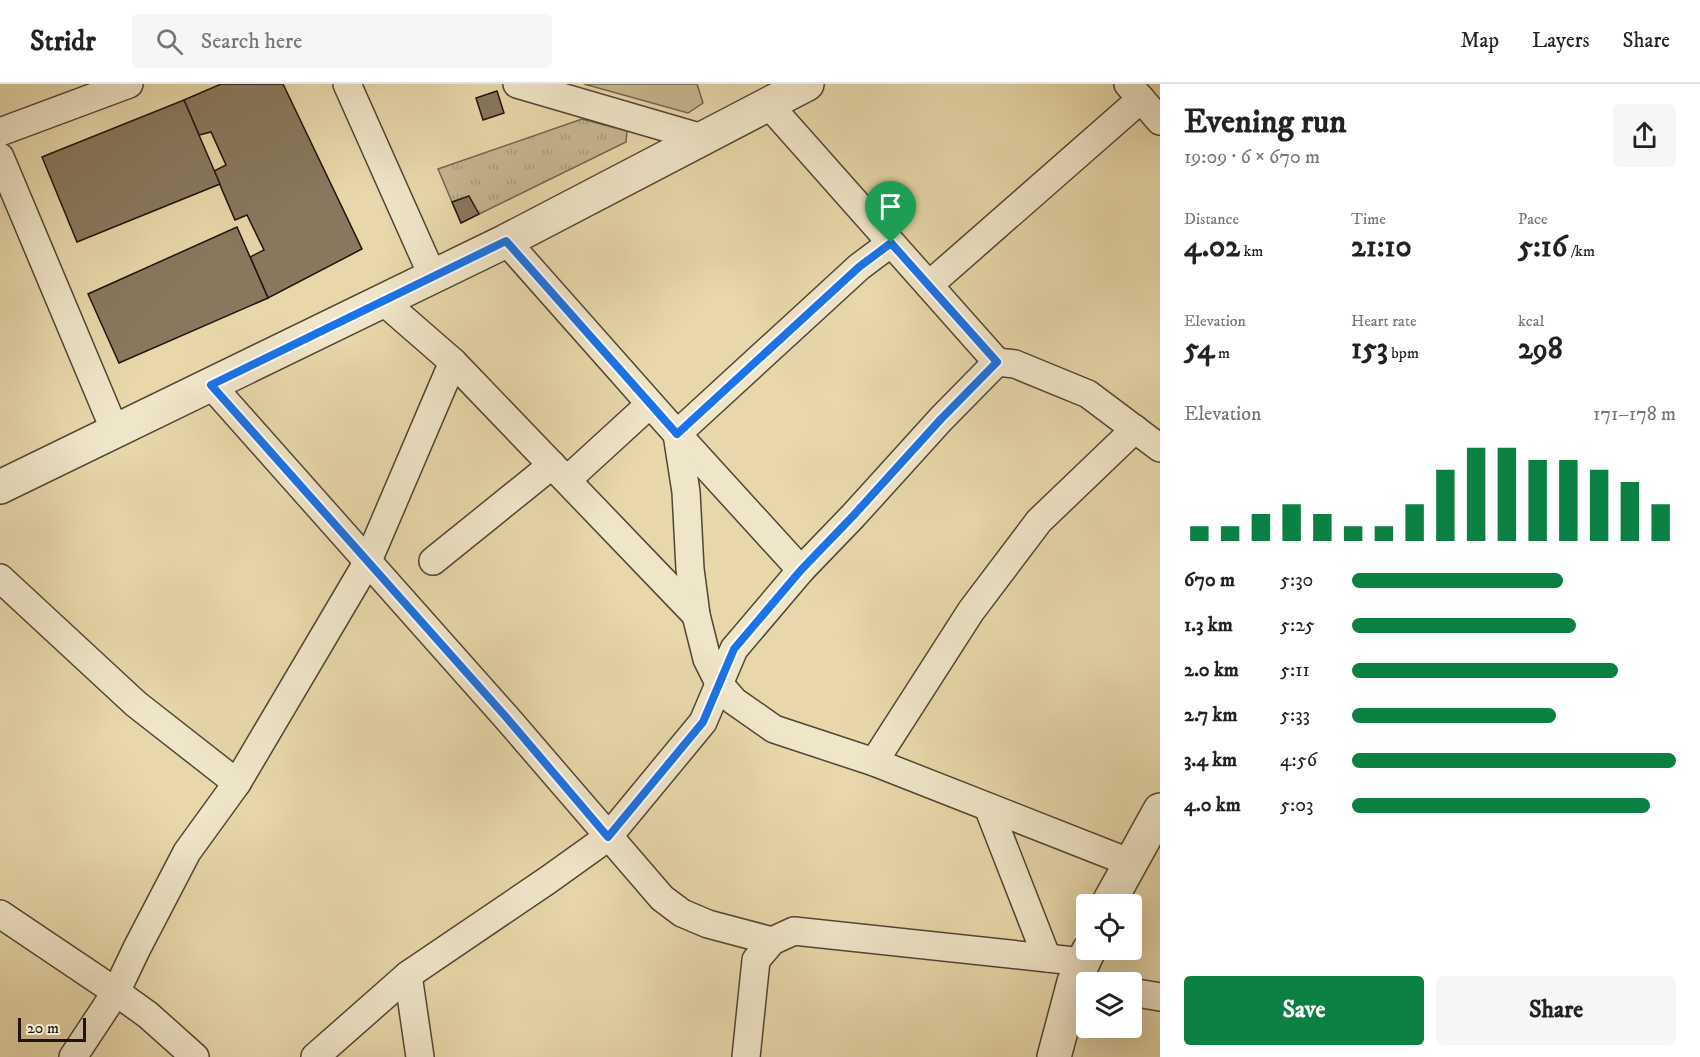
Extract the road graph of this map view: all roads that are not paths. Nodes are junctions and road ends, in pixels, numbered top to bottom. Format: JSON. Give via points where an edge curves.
{"nodes":[{"id":1,"x":129,"y":84,"type":"edge"},
{"id":2,"x":347,"y":84,"type":"edge"},
{"id":3,"x":517,"y":84,"type":"edge"},
{"id":4,"x":807,"y":84,"type":"edge"},
{"id":5,"x":1135,"y":91,"type":"edge"},
{"id":6,"x":768,"y":104,"type":"junction"},
{"id":7,"x":1160,"y":122,"type":"edge"},
{"id":8,"x":0,"y":132,"type":"edge"},
{"id":9,"x":702,"y":138,"type":"junction"},
{"id":10,"x":0,"y":157,"type":"edge"},
{"id":11,"x":506,"y":241,"type":"junction"},
{"id":12,"x":891,"y":243,"type":"junction"},
{"id":13,"x":433,"y":277,"type":"junction"},
{"id":14,"x":928,"y":285,"type":"junction"},
{"id":15,"x":383,"y":301,"type":"junction"},
{"id":16,"x":453,"y":362,"type":"junction"},
{"id":17,"x":997,"y":362,"type":"junction"},
{"id":18,"x":211,"y":385,"type":"junction"},
{"id":19,"x":650,"y":404,"type":"junction"},
{"id":20,"x":1135,"y":429,"type":"junction"},
{"id":21,"x":115,"y":431,"type":"junction"},
{"id":22,"x":677,"y":434,"type":"junction"},
{"id":23,"x":1160,"y":448,"type":"edge"},
{"id":24,"x":559,"y":472,"type":"junction"},
{"id":25,"x":0,"y":487,"type":"edge"},
{"id":26,"x":433,"y":561,"type":"dead end"},
{"id":27,"x":368,"y":563,"type":"junction"},
{"id":28,"x":801,"y":570,"type":"junction"},
{"id":29,"x":0,"y":578,"type":"edge"},
{"id":30,"x":696,"y":615,"type":"junction"},
{"id":31,"x":720,"y":685,"type":"junction"},
{"id":32,"x":874,"y":762,"type":"junction"},
{"id":33,"x":237,"y":783,"type":"junction"},
{"id":34,"x":988,"y":807,"type":"junction"},
{"id":35,"x":1160,"y":810,"type":"edge"},
{"id":36,"x":608,"y":837,"type":"junction"},
{"id":37,"x":1131,"y":863,"type":"junction"},
{"id":38,"x":1114,"y":894,"type":"edge"},
{"id":39,"x":0,"y":914,"type":"edge"},
{"id":40,"x":772,"y":941,"type":"junction"},
{"id":41,"x":1047,"y":958,"type":"junction"},
{"id":42,"x":1083,"y":969,"type":"edge"},
{"id":43,"x":408,"y":975,"type":"junction"},
{"id":44,"x":116,"y":992,"type":"junction"},
{"id":45,"x":1142,"y":994,"type":"edge"},
{"id":46,"x":1160,"y":997,"type":"edge"},
{"id":47,"x":73,"y":1057,"type":"edge"},
{"id":48,"x":195,"y":1057,"type":"edge"},
{"id":49,"x":315,"y":1057,"type":"edge"},
{"id":50,"x":420,"y":1057,"type":"edge"},
{"id":51,"x":746,"y":1057,"type":"edge"},
{"id":52,"x":1054,"y":1057,"type":"edge"}],
"edges":[{"from":1,"to":8,"type":"street"},
{"from":2,"to":13,"type":"street"},
{"from":3,"to":9,"type":"street"},
{"from":4,"to":6,"type":"street"},
{"from":5,"to":7,"type":"street"},
{"from":5,"to":14,"type":"street"},
{"from":6,"to":9,"type":"street"},
{"from":6,"to":12,"type":"street"},
{"from":9,"to":11,"type":"street"},
{"from":10,"to":21,"type":"street"},
{"from":11,"to":13,"type":"street"},
{"from":11,"to":19,"type":"street"},
{"from":12,"to":14,"type":"street"},
{"from":12,"to":22,"type":"street","via":[[859,267]]},
{"from":13,"to":15,"type":"street"},
{"from":14,"to":17,"type":"street"},
{"from":15,"to":16,"type":"street"},
{"from":15,"to":18,"type":"street"},
{"from":16,"to":24,"type":"street"},
{"from":16,"to":27,"type":"street"},
{"from":17,"to":20,"type":"street","via":[[1016,364],[1088,394]]},
{"from":17,"to":28,"type":"street"},
{"from":18,"to":21,"type":"street"},
{"from":18,"to":27,"type":"street"},
{"from":19,"to":22,"type":"street"},
{"from":19,"to":24,"type":"street"},
{"from":20,"to":23,"type":"street"},
{"from":20,"to":32,"type":"street","via":[[1039,521],[971,611]]},
{"from":21,"to":25,"type":"street"},
{"from":22,"to":28,"type":"street"},
{"from":22,"to":30,"type":"street"},
{"from":24,"to":26,"type":"street"},
{"from":24,"to":30,"type":"street"},
{"from":27,"to":33,"type":"street"},
{"from":27,"to":36,"type":"street"},
{"from":28,"to":31,"type":"street","via":[[734,649]]},
{"from":29,"to":33,"type":"street","via":[[136,704]]},
{"from":30,"to":31,"type":"street","via":[[707,659]]},
{"from":31,"to":32,"type":"street","via":[[734,701],[774,729]]},
{"from":31,"to":36,"type":"street","via":[[703,722]]},
{"from":32,"to":34,"type":"street"},
{"from":33,"to":44,"type":"street","via":[[187,852]]},
{"from":34,"to":37,"type":"street"},
{"from":34,"to":41,"type":"street"},
{"from":35,"to":37,"type":"street"},
{"from":36,"to":40,"type":"street","via":[[662,898],[682,914]]},
{"from":36,"to":43,"type":"street"},
{"from":37,"to":38,"type":"street"},
{"from":39,"to":44,"type":"street"},
{"from":40,"to":41,"type":"street","via":[[795,931]]},
{"from":40,"to":51,"type":"street","via":[[756,960]]},
{"from":41,"to":42,"type":"street"},
{"from":42,"to":52,"type":"street"},
{"from":43,"to":49,"type":"street"},
{"from":43,"to":50,"type":"street"},
{"from":44,"to":47,"type":"street"},
{"from":44,"to":48,"type":"street"},
{"from":45,"to":46,"type":"street"}]}
